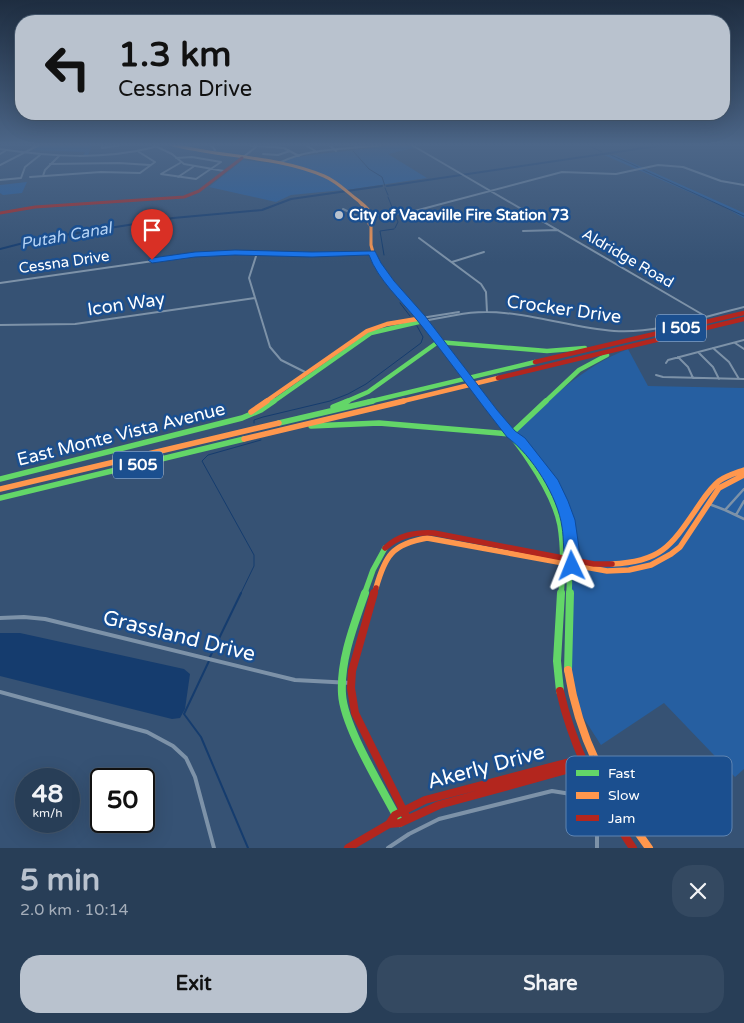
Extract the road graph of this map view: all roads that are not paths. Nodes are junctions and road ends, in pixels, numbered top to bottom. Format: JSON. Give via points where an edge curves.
{"nodes":[{"id":1,"x":208,"y":184,"type":"edge"},
{"id":2,"x":336,"y":184,"type":"edge"},
{"id":3,"x":479,"y":184,"type":"edge"},
{"id":4,"x":520,"y":184,"type":"edge"},
{"id":5,"x":492,"y":191,"type":"junction"},
{"id":6,"x":343,"y":209,"type":"dead end"},
{"id":7,"x":0,"y":212,"type":"edge"},
{"id":8,"x":370,"y":215,"type":"junction"},
{"id":9,"x":559,"y":230,"type":"junction"},
{"id":10,"x":523,"y":232,"type":"dead end"},
{"id":11,"x":419,"y":238,"type":"dead end"},
{"id":12,"x":372,"y":252,"type":"junction"},
{"id":13,"x":484,"y":252,"type":"dead end"},
{"id":14,"x":257,"y":253,"type":"junction"},
{"id":15,"x":452,"y":262,"type":"junction"},
{"id":16,"x":0,"y":283,"type":"edge"},
{"id":17,"x":255,"y":298,"type":"junction"},
{"id":18,"x":744,"y":307,"type":"edge"},
{"id":19,"x":468,"y":312,"type":"junction"},
{"id":20,"x":487,"y":312,"type":"junction"},
{"id":21,"x":744,"y":313,"type":"edge"},
{"id":22,"x":705,"y":316,"type":"junction"},
{"id":23,"x":744,"y":319,"type":"edge"},
{"id":24,"x":422,"y":320,"type":"junction"},
{"id":25,"x":0,"y":325,"type":"edge"},
{"id":26,"x":378,"y":327,"type":"junction"},
{"id":27,"x":744,"y":340,"type":"edge"},
{"id":28,"x":358,"y":341,"type":"junction"},
{"id":29,"x":655,"y":341,"type":"junction"},
{"id":30,"x":438,"y":342,"type":"junction"},
{"id":31,"x":735,"y":342,"type":"junction"},
{"id":32,"x":617,"y":343,"type":"junction"},
{"id":33,"x":713,"y":348,"type":"junction"},
{"id":34,"x":744,"y":349,"type":"edge"},
{"id":35,"x":698,"y":352,"type":"junction"},
{"id":36,"x":678,"y":358,"type":"junction"},
{"id":37,"x":666,"y":363,"type":"dead end"},
{"id":38,"x":308,"y":374,"type":"junction"},
{"id":39,"x":656,"y":374,"type":"dead end"},
{"id":40,"x":693,"y":378,"type":"junction"},
{"id":41,"x":719,"y":379,"type":"junction"},
{"id":42,"x":739,"y":379,"type":"junction"},
{"id":43,"x":744,"y":379,"type":"edge"},
{"id":44,"x":266,"y":426,"type":"junction"},
{"id":45,"x":276,"y":432,"type":"junction"},
{"id":46,"x":511,"y":434,"type":"junction"},
{"id":47,"x":744,"y":470,"type":"edge"},
{"id":48,"x":744,"y":475,"type":"edge"},
{"id":49,"x":0,"y":478,"type":"edge"},
{"id":50,"x":0,"y":489,"type":"edge"},
{"id":51,"x":743,"y":490,"type":"edge"},
{"id":52,"x":0,"y":498,"type":"edge"},
{"id":53,"x":744,"y":501,"type":"edge"},
{"id":54,"x":709,"y":504,"type":"junction"},
{"id":55,"x":725,"y":510,"type":"junction"},
{"id":56,"x":736,"y":515,"type":"junction"},
{"id":57,"x":744,"y":519,"type":"edge"},
{"id":58,"x":562,"y":561,"type":"junction"},
{"id":59,"x":572,"y":563,"type":"junction"},
{"id":60,"x":0,"y":618,"type":"edge"},
{"id":61,"x":342,"y":682,"type":"junction"},
{"id":62,"x":351,"y":683,"type":"junction"},
{"id":63,"x":0,"y":692,"type":"edge"},
{"id":64,"x":580,"y":756,"type":"edge"},
{"id":65,"x":592,"y":756,"type":"edge"},
{"id":66,"x":566,"y":763,"type":"edge"},
{"id":67,"x":566,"y":770,"type":"edge"},
{"id":68,"x":566,"y":793,"type":"edge"},
{"id":69,"x":403,"y":810,"type":"junction"},
{"id":70,"x":396,"y":815,"type":"junction"},
{"id":71,"x":407,"y":818,"type":"junction"},
{"id":72,"x":400,"y":823,"type":"junction"},
{"id":73,"x":389,"y":824,"type":"junction"},
{"id":74,"x":625,"y":836,"type":"edge"},
{"id":75,"x":641,"y":836,"type":"edge"},
{"id":76,"x":214,"y":848,"type":"edge"},
{"id":77,"x":348,"y":848,"type":"edge"},
{"id":78,"x":388,"y":848,"type":"edge"},
{"id":79,"x":633,"y":848,"type":"edge"},
{"id":80,"x":650,"y":848,"type":"edge"}],
"edges":[{"from":1,"to":7,"type":"main road","via":[[201,189],[173,196],[37,205]]},
{"from":2,"to":8,"type":"main road","via":[[358,200]]},
{"from":3,"to":5,"type":"street","name":"Aldridge Road"},
{"from":4,"to":5,"type":"street"},
{"from":5,"to":8,"type":"street","via":[[407,213]]},
{"from":5,"to":9,"type":"street","name":"Aldridge Road"},
{"from":6,"to":8,"type":"street","via":[[354,215]]},
{"from":8,"to":12,"type":"main road"},
{"from":9,"to":10,"type":"street"},
{"from":9,"to":22,"type":"street","name":"Aldridge Road"},
{"from":11,"to":15,"type":"street"},
{"from":12,"to":14,"type":"street","name":"Cessna Drive"},
{"from":12,"to":24,"type":"main road","via":[[376,264]]},
{"from":13,"to":15,"type":"street"},
{"from":14,"to":16,"type":"street","name":"Cessna Drive","via":[[189,255]]},
{"from":14,"to":17,"type":"street","via":[[249,278]]},
{"from":15,"to":20,"type":"street","via":[[484,287]]},
{"from":17,"to":25,"type":"street","name":"Icon Way","via":[[70,325]]},
{"from":17,"to":38,"type":"street","via":[[272,351],[281,360]]},
{"from":18,"to":22,"type":"street","name":"Crocker Drive"},
{"from":19,"to":20,"type":"street","name":"Crocker Drive"},
{"from":19,"to":24,"type":"street","name":"Crocker Drive"},
{"from":19,"to":24,"type":"street","name":"Crocker Drive"},
{"from":20,"to":22,"type":"street","name":"Crocker Drive","via":[[615,331],[655,327]]},
{"from":21,"to":32,"type":"main road","number":"I 505"},
{"from":23,"to":29,"type":"main road","number":"I 505"},
{"from":24,"to":26,"type":"main road","name":"East Monte Vista Avenue"},
{"from":24,"to":28,"type":"main road","name":"East Monte Vista Avenue","via":[[378,330]]},
{"from":24,"to":30,"type":"main road"},
{"from":26,"to":28,"type":"main road"},
{"from":26,"to":38,"type":"main road","name":"East Monte Vista Avenue","via":[[362,334]]},
{"from":27,"to":31,"type":"street"},
{"from":28,"to":38,"type":"main road","name":"East Monte Vista Avenue"},
{"from":29,"to":45,"type":"main road","number":"I 505"},
{"from":29,"to":46,"type":"main road","via":[[584,366]]},
{"from":30,"to":32,"type":"main road","via":[[547,351]]},
{"from":30,"to":44,"type":"main road","via":[[360,397]]},
{"from":30,"to":46,"type":"main road","bridge":true},
{"from":31,"to":33,"type":"street"},
{"from":31,"to":34,"type":"street"},
{"from":32,"to":44,"type":"main road","number":"I 505"},
{"from":33,"to":35,"type":"street"},
{"from":33,"to":42,"type":"street","via":[[729,362]]},
{"from":35,"to":36,"type":"street"},
{"from":35,"to":41,"type":"street","via":[[713,367]]},
{"from":36,"to":37,"type":"street"},
{"from":36,"to":40,"type":"street","via":[[688,367]]},
{"from":38,"to":49,"type":"main road","name":"East Monte Vista Avenue","via":[[247,416]]},
{"from":39,"to":40,"type":"street"},
{"from":40,"to":41,"type":"street"},
{"from":41,"to":42,"type":"street"},
{"from":42,"to":43,"type":"street"},
{"from":44,"to":50,"type":"main road","number":"I 505"},
{"from":45,"to":46,"type":"main road","via":[[337,422],[367,421]]},
{"from":45,"to":52,"type":"main road","number":"I 505"},
{"from":46,"to":58,"type":"main road","via":[[554,503],[562,534]]},
{"from":46,"to":59,"type":"main road","via":[[530,452],[558,492],[568,520]]},
{"from":47,"to":59,"type":"main road","via":[[715,483],[675,542],[660,554],[631,565]]},
{"from":48,"to":54,"type":"main road","via":[[725,483]]},
{"from":51,"to":55,"type":"street"},
{"from":53,"to":56,"type":"street"},
{"from":54,"to":55,"type":"street"},
{"from":54,"to":59,"type":"main road","via":[[680,547],[658,563],[611,572]]},
{"from":55,"to":56,"type":"street"},
{"from":56,"to":57,"type":"street"},
{"from":58,"to":59,"type":"main road"},
{"from":58,"to":61,"type":"main road","via":[[434,533],[421,532],[393,541],[380,554],[367,588]]},
{"from":58,"to":62,"type":"main road","via":[[440,539],[418,538],[397,546],[382,567],[359,643]]},
{"from":58,"to":64,"type":"main road","via":[[558,675],[563,706]]},
{"from":59,"to":65,"type":"main road","via":[[568,678],[574,707]]},
{"from":60,"to":61,"type":"street","name":"Grassland Drive","via":[[45,619],[295,680]]},
{"from":61,"to":62,"type":"street","name":"Grassland Drive"},
{"from":61,"to":70,"type":"main road","via":[[343,702],[354,738]]},
{"from":62,"to":69,"type":"main road","via":[[355,713]]},
{"from":63,"to":76,"type":"street","via":[[147,732],[168,742],[186,758],[197,784]]},
{"from":66,"to":69,"type":"main road","name":"Akerly Drive","via":[[443,794]]},
{"from":67,"to":71,"type":"main road","name":"Akerly Drive","via":[[439,805]]},
{"from":68,"to":78,"type":"street","via":[[552,791],[439,820]]},
{"from":69,"to":70,"type":"main road","name":"Akerly Drive"},
{"from":69,"to":71,"type":"main road"},
{"from":70,"to":72,"type":"main road"},
{"from":70,"to":73,"type":"main road","name":"Akerly Drive"},
{"from":71,"to":72,"type":"main road","name":"Akerly Drive"},
{"from":72,"to":73,"type":"main road","name":"Akerly Drive"},
{"from":73,"to":77,"type":"main road","name":"Akerly Drive"},
{"from":74,"to":79,"type":"main road"},
{"from":75,"to":80,"type":"main road"}]}
